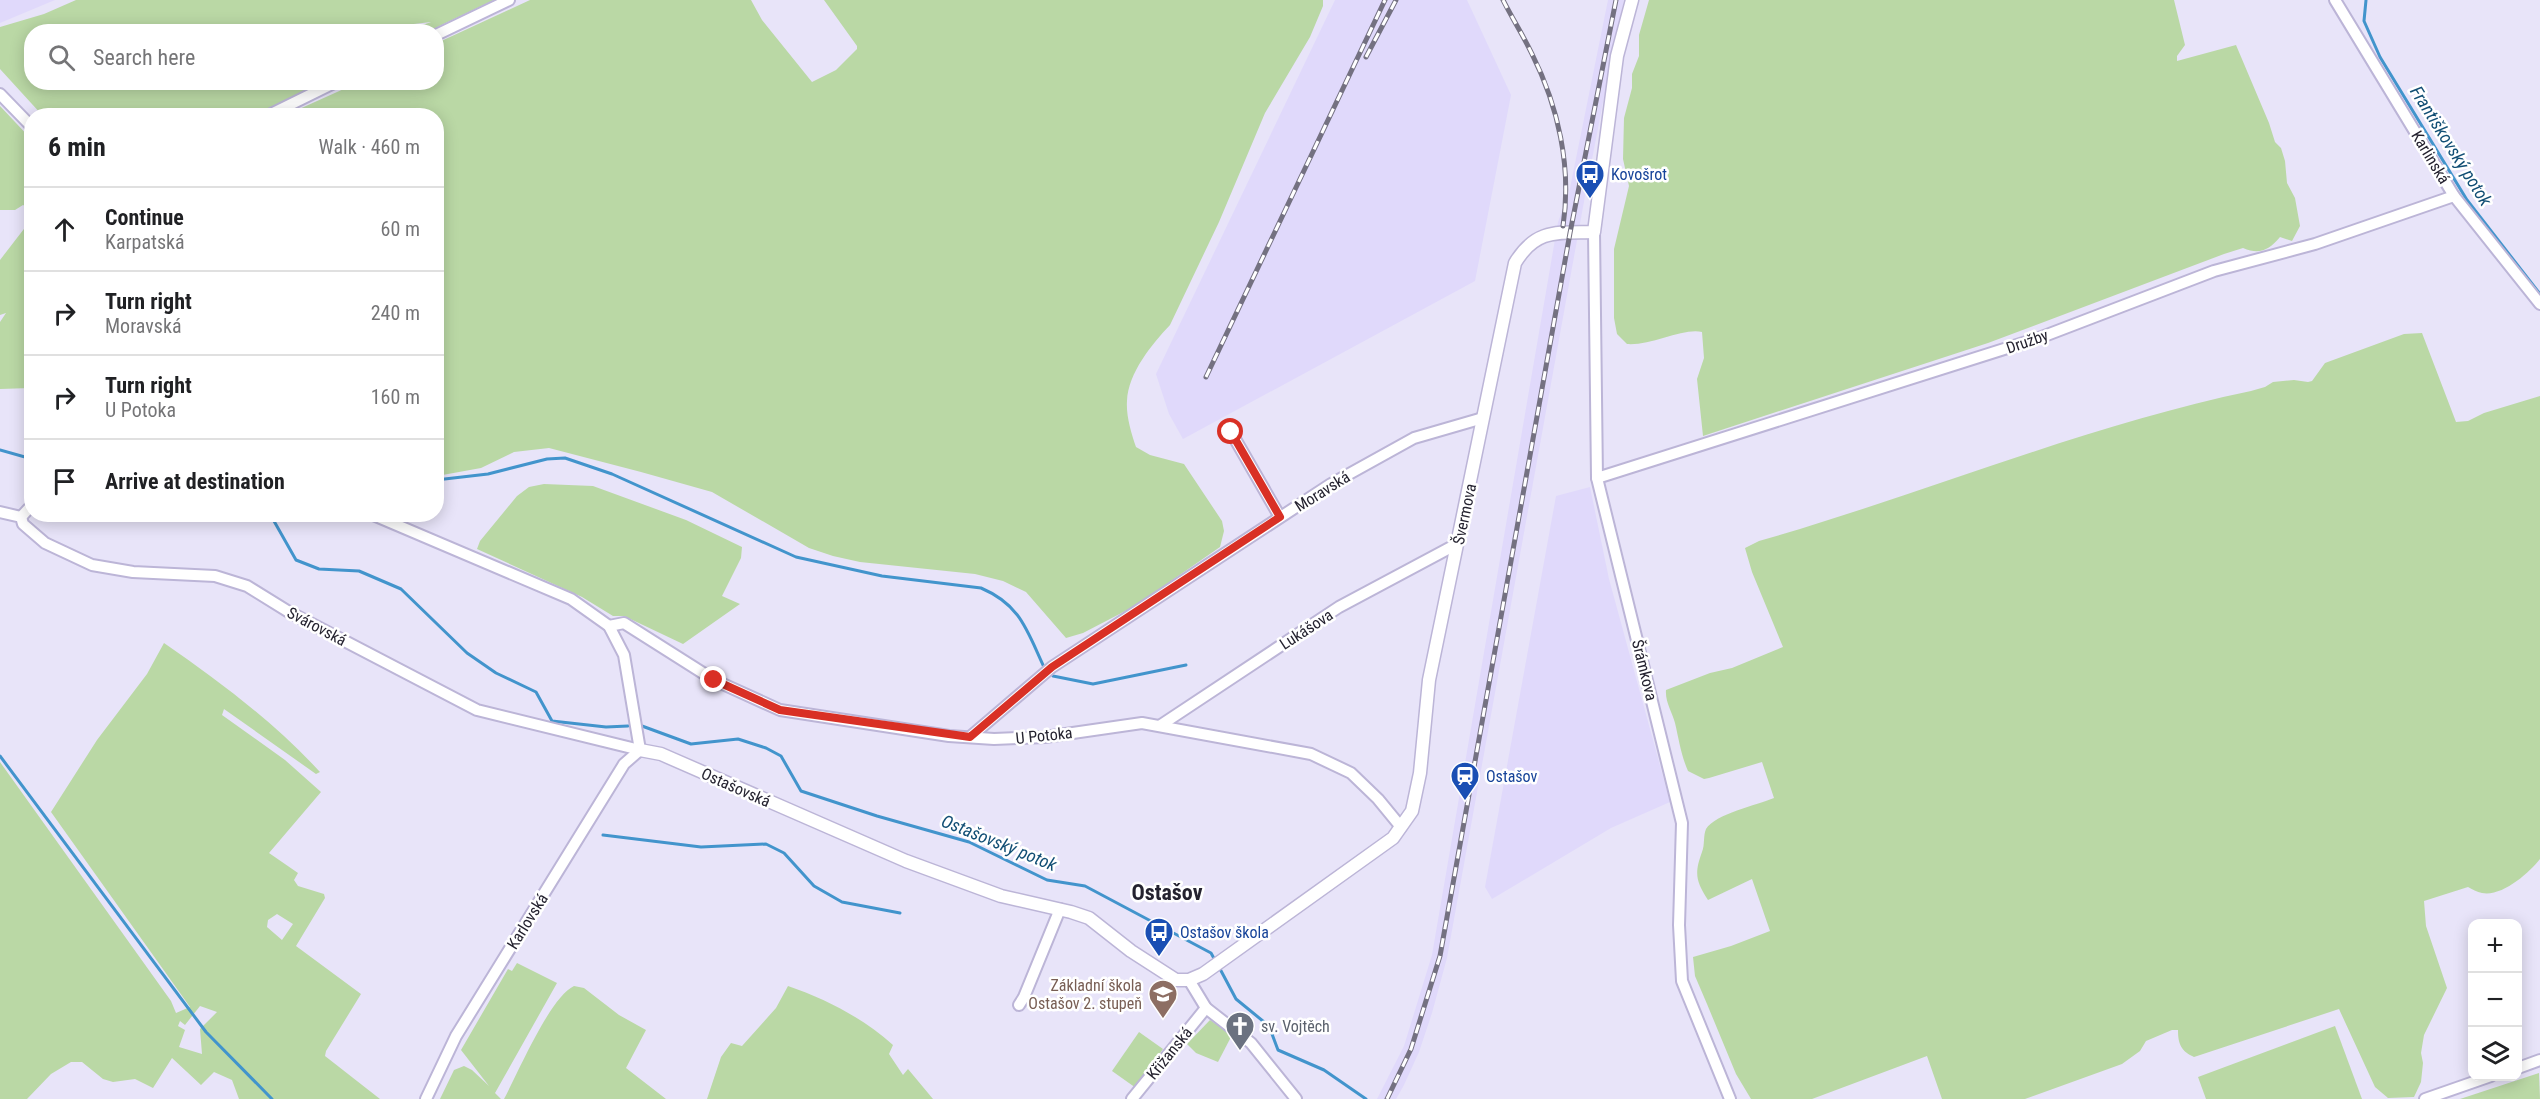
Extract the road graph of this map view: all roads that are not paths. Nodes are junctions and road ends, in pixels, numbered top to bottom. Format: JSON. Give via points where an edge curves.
{"nodes":[{"id":1,"x":509,"y":0,"type":"edge"},
{"id":2,"x":1632,"y":0,"type":"edge"},
{"id":3,"x":2335,"y":0,"type":"edge"},
{"id":4,"x":444,"y":30,"type":"edge"},
{"id":5,"x":320,"y":90,"type":"edge"},
{"id":6,"x":0,"y":94,"type":"edge"},
{"id":7,"x":283,"y":108,"type":"edge"},
{"id":8,"x":24,"y":119,"type":"edge"},
{"id":9,"x":2454,"y":196,"type":"junction"},
{"id":10,"x":1594,"y":232,"type":"junction"},
{"id":11,"x":2540,"y":304,"type":"edge"},
{"id":12,"x":1483,"y":418,"type":"junction"},
{"id":13,"x":1231,"y":432,"type":"dead end"},
{"id":14,"x":1597,"y":478,"type":"junction"},
{"id":15,"x":0,"y":512,"type":"edge"},
{"id":16,"x":24,"y":514,"type":"edge"},
{"id":17,"x":21,"y":517,"type":"junction"},
{"id":18,"x":1280,"y":517,"type":"junction"},
{"id":19,"x":390,"y":522,"type":"edge"},
{"id":20,"x":1457,"y":544,"type":"junction"},
{"id":21,"x":609,"y":626,"type":"junction"},
{"id":22,"x":1161,"y":725,"type":"junction"},
{"id":23,"x":970,"y":737,"type":"junction"},
{"id":24,"x":640,"y":750,"type":"junction"},
{"id":25,"x":1401,"y":826,"type":"junction"},
{"id":26,"x":1060,"y":909,"type":"junction"},
{"id":27,"x":1189,"y":980,"type":"junction"},
{"id":28,"x":1019,"y":1005,"type":"dead end"},
{"id":29,"x":1206,"y":1008,"type":"junction"},
{"id":30,"x":2540,"y":1060,"type":"edge"},
{"id":31,"x":2522,"y":1066,"type":"edge"},
{"id":32,"x":2479,"y":1081,"type":"edge"},
{"id":33,"x":426,"y":1099,"type":"edge"},
{"id":34,"x":1132,"y":1099,"type":"edge"},
{"id":35,"x":1296,"y":1099,"type":"edge"},
{"id":36,"x":1730,"y":1099,"type":"edge"},
{"id":37,"x":2425,"y":1099,"type":"edge"}],
"edges":[{"from":1,"to":4,"type":"street"},
{"from":2,"to":10,"type":"street","via":[[1617,56]]},
{"from":3,"to":9,"type":"street","name":"Karlinská"},
{"from":5,"to":7,"type":"street"},
{"from":6,"to":8,"type":"street"},
{"from":9,"to":11,"type":"street","name":"Karlinská"},
{"from":9,"to":14,"type":"street","name":"Družby","via":[[2315,244],[2214,271],[2039,338]]},
{"from":10,"to":12,"type":"street","name":"Švermova","via":[[1550,233],[1527,244],[1515,262]]},
{"from":10,"to":14,"type":"street","name":"Šrámkova"},
{"from":12,"to":18,"type":"street","name":"Moravská","via":[[1414,438]]},
{"from":12,"to":20,"type":"street","name":"Švermova"},
{"from":13,"to":18,"type":"street"},
{"from":14,"to":36,"type":"street","name":"Šrámkova","via":[[1682,823],[1682,981]]},
{"from":15,"to":17,"type":"street"},
{"from":16,"to":17,"type":"street"},
{"from":17,"to":24,"type":"street","name":"Svárovská","via":[[23,524],[45,543],[92,565],[133,572],[215,576],[247,586],[477,710]]},
{"from":18,"to":23,"type":"street","name":"Moravská","via":[[1052,667]]},
{"from":19,"to":21,"type":"street","via":[[571,599]]},
{"from":20,"to":22,"type":"street","name":"Lukášova","via":[[1339,607]]},
{"from":20,"to":25,"type":"street","name":"Švermova","via":[[1429,680],[1418,783],[1412,811]]},
{"from":21,"to":23,"type":"street","name":"U Potoka","via":[[624,623],[714,680],[780,710]]},
{"from":21,"to":24,"type":"street","via":[[624,655]]},
{"from":22,"to":23,"type":"street","name":"U Potoka","via":[[1142,723],[1045,737]]},
{"from":22,"to":25,"type":"street","name":"U Potoka","via":[[1311,754],[1351,772]]},
{"from":24,"to":26,"type":"street","name":"Ostašovská","via":[[661,754],[906,861],[1001,896]]},
{"from":24,"to":33,"type":"street","name":"Karlovská","via":[[624,764],[456,1036]]},
{"from":25,"to":27,"type":"street","name":"Švermova","via":[[1393,838],[1367,858]]},
{"from":26,"to":27,"type":"street","name":"Ostašovská","via":[[1089,918],[1176,980]]},
{"from":26,"to":28,"type":"street"},
{"from":27,"to":29,"type":"street"},
{"from":29,"to":34,"type":"street","name":"Křižanská"},
{"from":29,"to":35,"type":"street","via":[[1251,1043]]},
{"from":30,"to":31,"type":"street"},
{"from":32,"to":37,"type":"street"}]}
